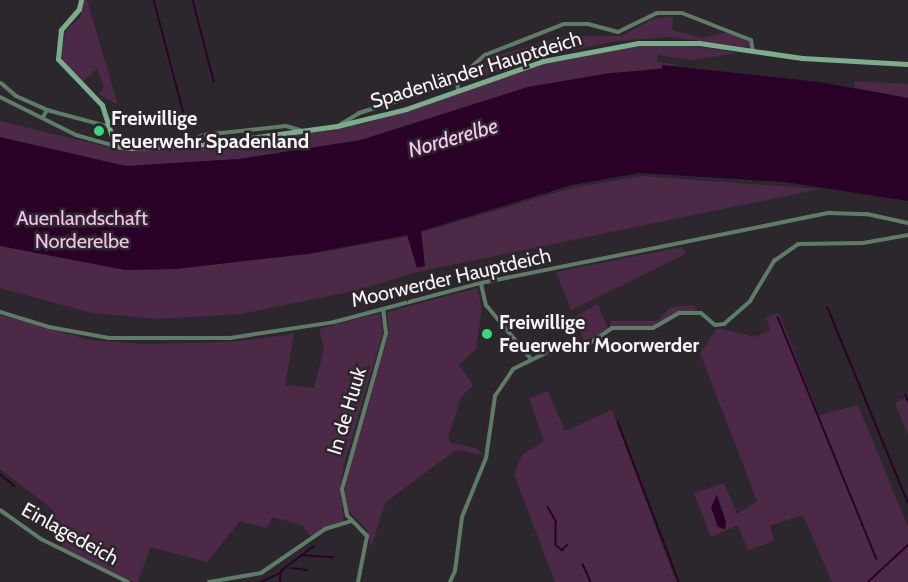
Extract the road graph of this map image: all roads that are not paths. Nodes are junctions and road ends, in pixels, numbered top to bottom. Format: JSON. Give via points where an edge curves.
{"nodes":[{"id":1,"x":81,"y":0,"type":"edge"},
{"id":2,"x":753,"y":51,"type":"junction"},
{"id":3,"x":908,"y":64,"type":"edge"},
{"id":4,"x":2,"y":83,"type":"dead end"},
{"id":5,"x":455,"y":83,"type":"junction"},
{"id":6,"x":458,"y":90,"type":"junction"},
{"id":7,"x":0,"y":97,"type":"edge"},
{"id":8,"x":47,"y":110,"type":"junction"},
{"id":9,"x":43,"y":117,"type":"junction"},
{"id":10,"x":337,"y":126,"type":"junction"},
{"id":11,"x":111,"y":127,"type":"junction"},
{"id":12,"x":115,"y":146,"type":"junction"},
{"id":13,"x":908,"y":223,"type":"edge"},
{"id":14,"x":908,"y":235,"type":"edge"},
{"id":15,"x":481,"y":283,"type":"junction"},
{"id":16,"x":383,"y":309,"type":"junction"},
{"id":17,"x":0,"y":312,"type":"edge"},
{"id":18,"x":531,"y":359,"type":"junction"},
{"id":19,"x":0,"y":510,"type":"edge"},
{"id":20,"x":352,"y":521,"type":"junction"},
{"id":21,"x":128,"y":582,"type":"edge"},
{"id":22,"x":209,"y":582,"type":"edge"},
{"id":23,"x":358,"y":582,"type":"edge"},
{"id":24,"x":450,"y":582,"type":"edge"}],
"edges":[{"from":1,"to":11,"type":"street","via":[[79,9],[62,30],[58,59],[66,72],[97,98]]},
{"from":2,"to":3,"type":"street","name":"Spadenländer Hauptdeich"},
{"from":2,"to":5,"type":"street","via":[[751,40],[721,25],[682,14],[657,13],[618,32],[588,24],[564,24],[533,39],[495,50],[468,68]]},
{"from":2,"to":6,"type":"street","name":"Spadenländer Hauptdeich","via":[[679,42],[617,46],[543,61]]},
{"from":4,"to":8,"type":"street","via":[[12,93]]},
{"from":5,"to":6,"type":"street"},
{"from":5,"to":10,"type":"street","via":[[359,113]]},
{"from":6,"to":10,"type":"street","name":"Spadenländer Hauptdeich","via":[[398,112]]},
{"from":7,"to":9,"type":"street"},
{"from":8,"to":9,"type":"street"},
{"from":8,"to":11,"type":"street"},
{"from":9,"to":12,"type":"street","via":[[90,141]]},
{"from":10,"to":12,"type":"street","name":"Spadenländer Hauptdeich","via":[[176,147]]},
{"from":11,"to":12,"type":"street"},
{"from":13,"to":15,"type":"street","name":"Moorwerder Hauptdeich","via":[[867,214],[830,213]]},
{"from":14,"to":18,"type":"street","via":[[863,243],[810,242],[794,246],[774,261],[750,301],[724,324],[715,325],[701,313],[688,311],[653,328],[612,328],[586,345]]},
{"from":15,"to":16,"type":"street","name":"Moorwerder Hauptdeich"},
{"from":15,"to":18,"type":"street","via":[[486,305]]},
{"from":16,"to":17,"type":"street","name":"Moorwerder Hauptdeich","via":[[285,331],[230,338],[159,340],[90,336]]},
{"from":16,"to":20,"type":"street","name":"In de Huuk","via":[[386,333],[344,477],[343,505]]},
{"from":18,"to":24,"type":"street","via":[[506,376],[495,396],[486,458],[462,517]]},
{"from":19,"to":21,"type":"street","name":"Einlagedeich","via":[[41,539]]},
{"from":20,"to":22,"type":"street","via":[[325,530],[261,573]]},
{"from":20,"to":23,"type":"street","via":[[365,531],[368,544]]}]}
